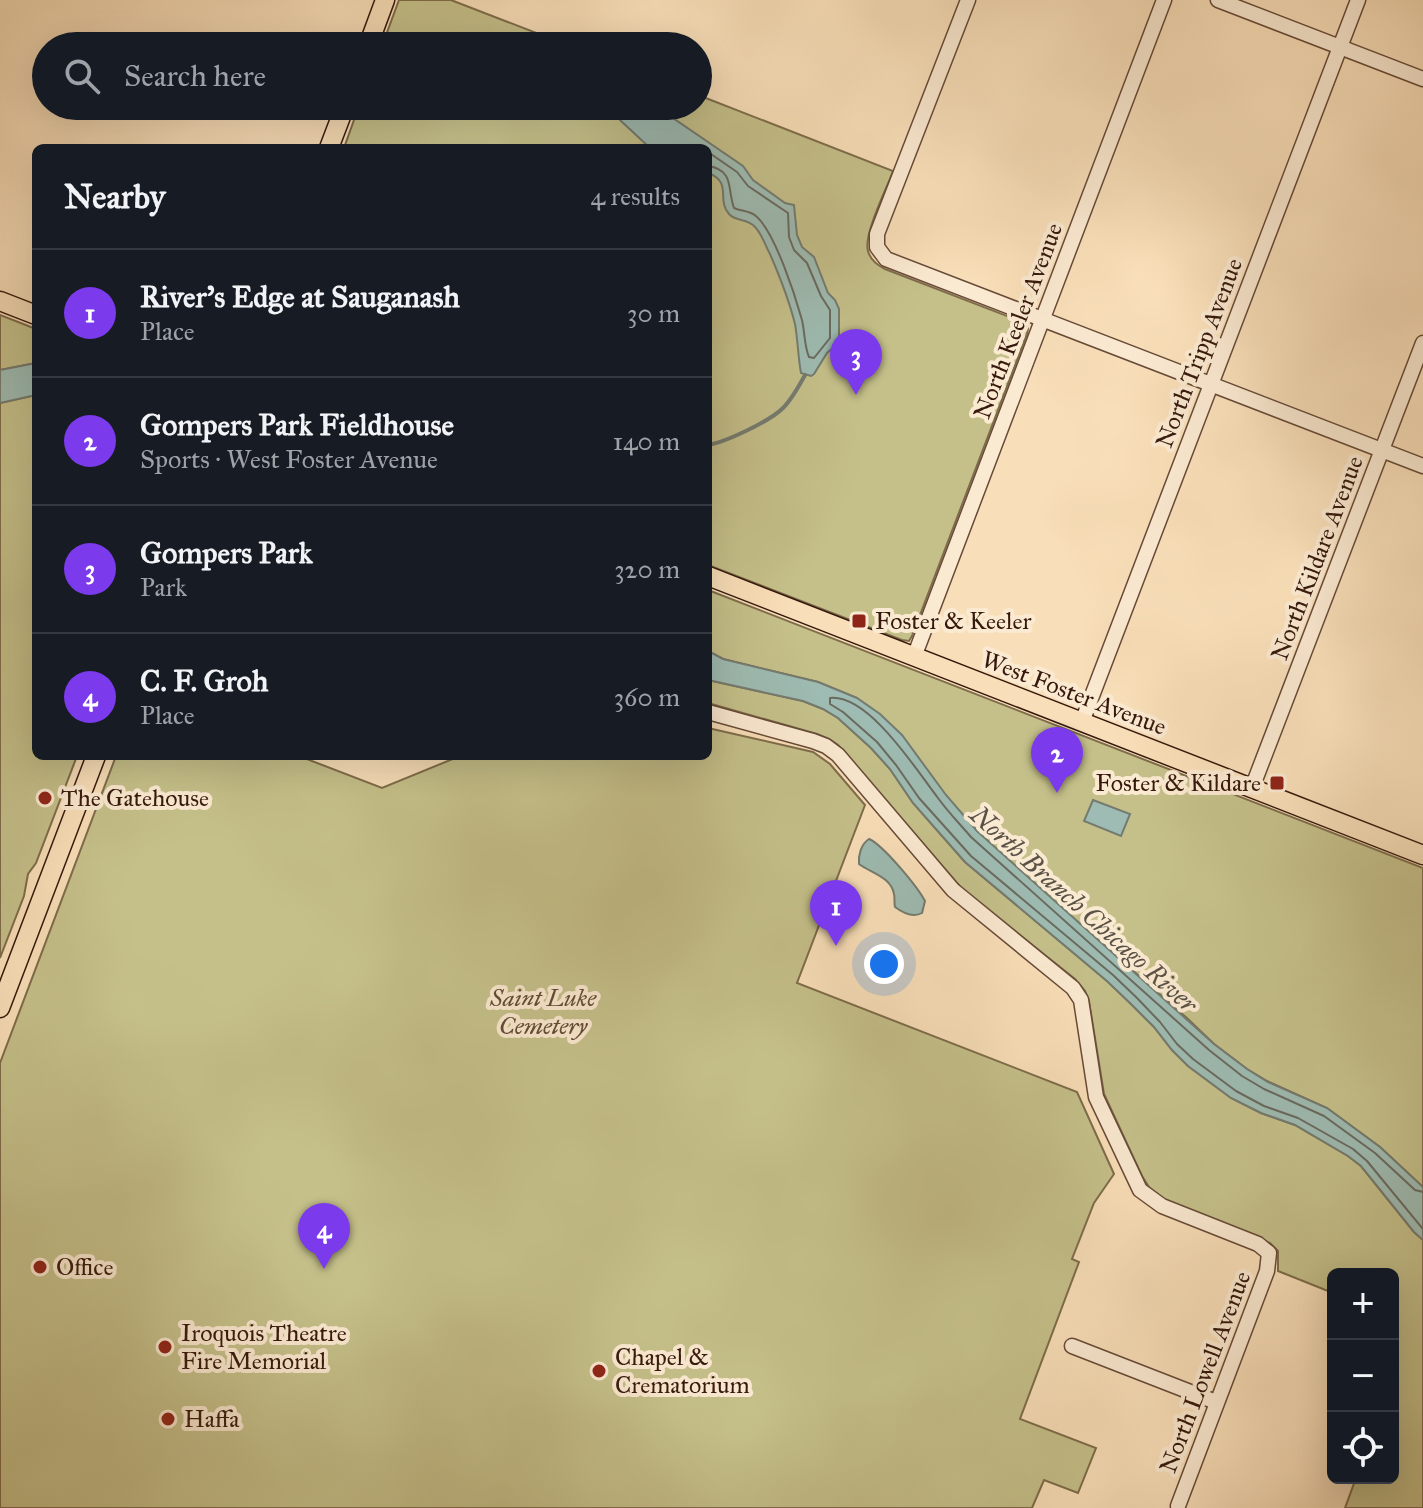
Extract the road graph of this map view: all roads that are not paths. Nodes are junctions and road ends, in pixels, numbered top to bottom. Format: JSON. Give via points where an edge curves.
{"nodes":[{"id":1,"x":385,"y":0,"type":"edge"},
{"id":2,"x":968,"y":0,"type":"edge"},
{"id":3,"x":1164,"y":0,"type":"edge"},
{"id":4,"x":1218,"y":0,"type":"edge"},
{"id":5,"x":1358,"y":0,"type":"edge"},
{"id":6,"x":373,"y":32,"type":"edge"},
{"id":7,"x":1340,"y":47,"type":"junction"},
{"id":8,"x":1423,"y":79,"type":"edge"},
{"id":9,"x":340,"y":120,"type":"edge"},
{"id":10,"x":331,"y":144,"type":"edge"},
{"id":11,"x":0,"y":301,"type":"edge"},
{"id":12,"x":32,"y":313,"type":"edge"},
{"id":13,"x":1042,"y":319,"type":"junction"},
{"id":14,"x":1423,"y":343,"type":"edge"},
{"id":15,"x":1211,"y":384,"type":"junction"},
{"id":16,"x":1382,"y":450,"type":"junction"},
{"id":17,"x":1423,"y":466,"type":"edge"},
{"id":18,"x":712,"y":578,"type":"edge"},
{"id":19,"x":914,"y":657,"type":"junction"},
{"id":20,"x":712,"y":713,"type":"edge"},
{"id":21,"x":1082,"y":722,"type":"junction"},
{"id":22,"x":94,"y":760,"type":"edge"},
{"id":23,"x":1252,"y":788,"type":"junction"},
{"id":24,"x":1423,"y":853,"type":"edge"},
{"id":25,"x":0,"y":1008,"type":"edge"},
{"id":26,"x":1072,"y":1346,"type":"dead end"},
{"id":27,"x":1216,"y":1402,"type":"junction"},
{"id":28,"x":1178,"y":1506,"type":"dead end"}],
"edges":[{"from":1,"to":6,"type":"main road"},
{"from":2,"to":13,"type":"street","via":[[877,234],[877,247],[886,259]]},
{"from":3,"to":13,"type":"street","name":"North Keeler Avenue"},
{"from":4,"to":7,"type":"street"},
{"from":5,"to":7,"type":"street","name":"North Tripp Avenue"},
{"from":7,"to":8,"type":"street"},
{"from":7,"to":15,"type":"street","name":"North Tripp Avenue"},
{"from":9,"to":10,"type":"main road"},
{"from":11,"to":12,"type":"main road"},
{"from":13,"to":15,"type":"street"},
{"from":13,"to":19,"type":"street","name":"North Keeler Avenue"},
{"from":14,"to":16,"type":"street","name":"North Kildare Avenue"},
{"from":15,"to":16,"type":"street"},
{"from":15,"to":21,"type":"street","name":"North Tripp Avenue"},
{"from":16,"to":17,"type":"street"},
{"from":16,"to":23,"type":"street","name":"North Kildare Avenue"},
{"from":18,"to":19,"type":"main road","name":"West Foster Avenue"},
{"from":19,"to":21,"type":"main road","name":"West Foster Avenue"},
{"from":20,"to":27,"type":"street","name":"North Lowell Avenue","via":[[826,746],[838,755],[953,890],[1073,988],[1081,1000],[1096,1097],[1140,1190],[1162,1206],[1269,1253],[1266,1275]]},
{"from":21,"to":23,"type":"main road","name":"West Foster Avenue"},
{"from":22,"to":25,"type":"main road"},
{"from":23,"to":24,"type":"main road","name":"West Foster Avenue"},
{"from":26,"to":27,"type":"street"},
{"from":27,"to":28,"type":"street","name":"North Lowell Avenue"}]}
